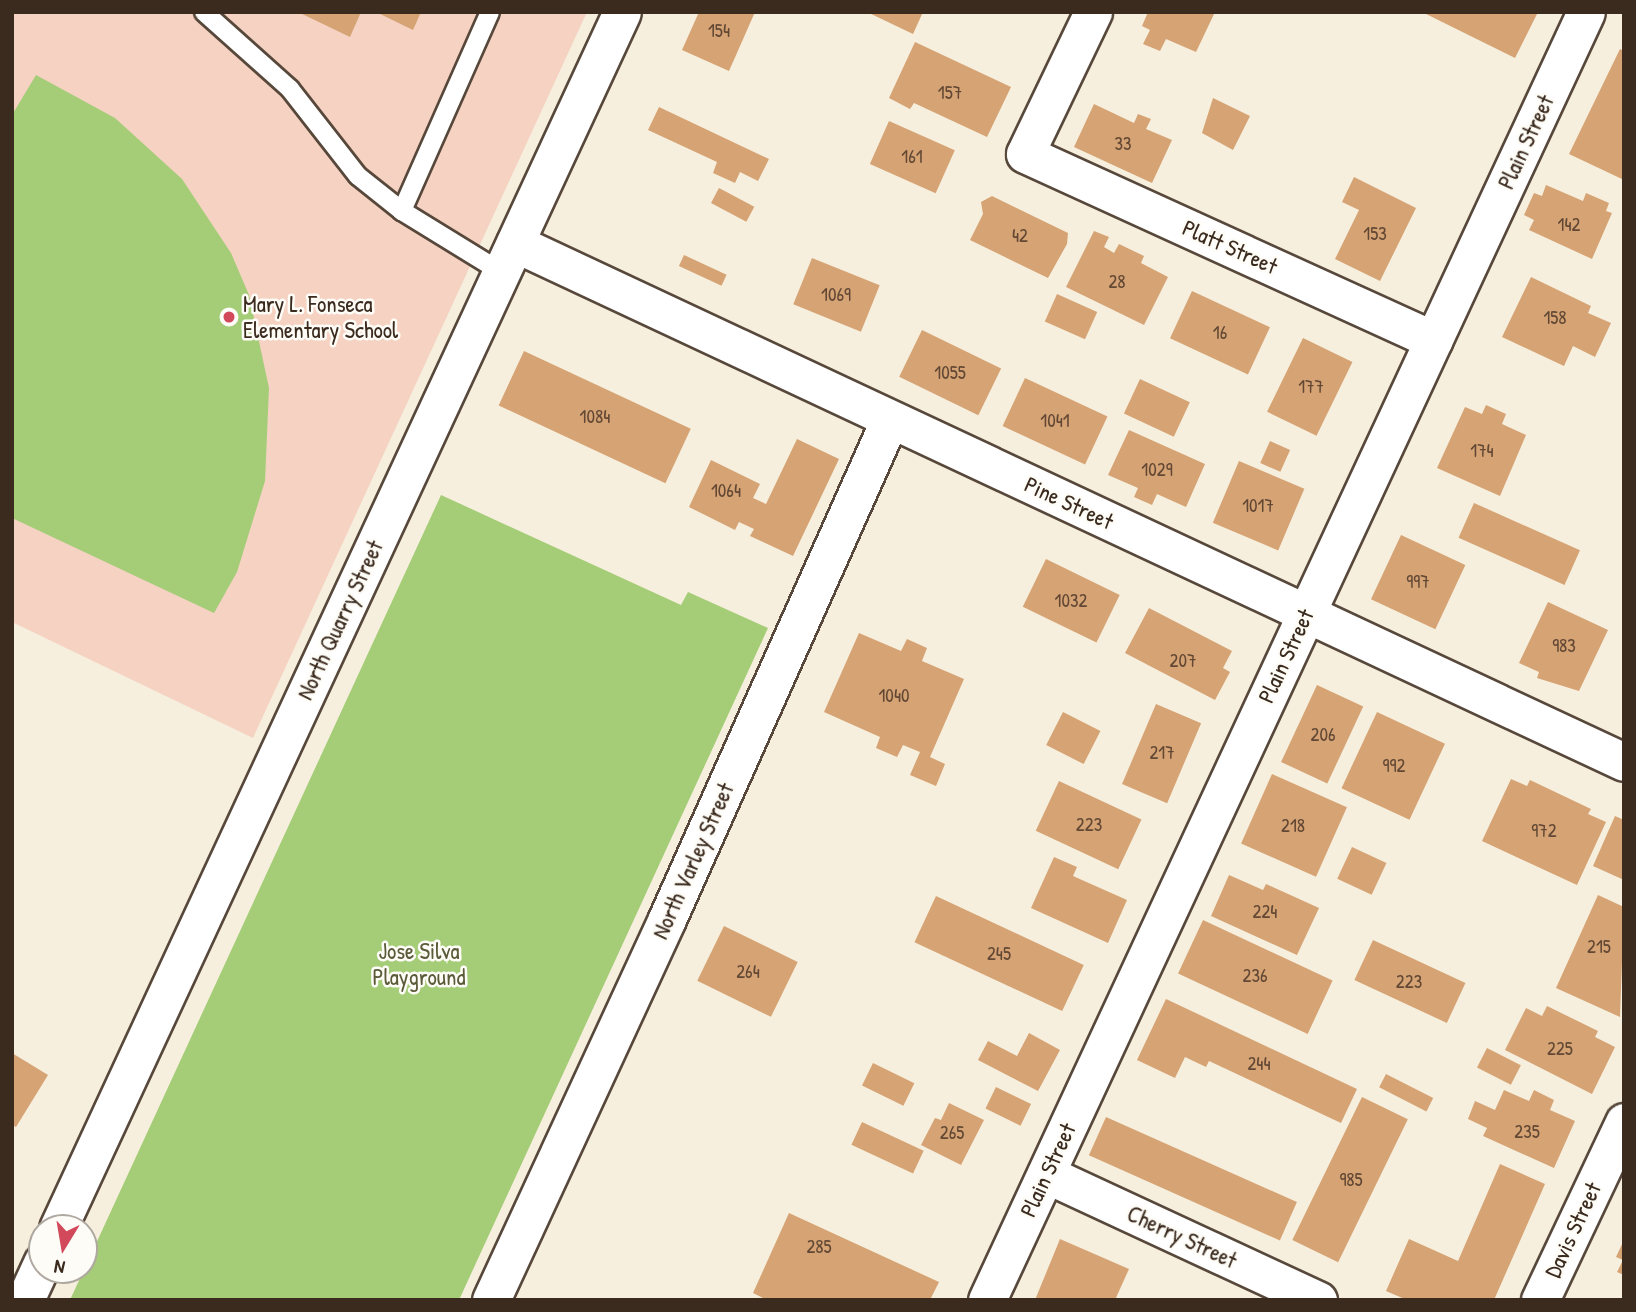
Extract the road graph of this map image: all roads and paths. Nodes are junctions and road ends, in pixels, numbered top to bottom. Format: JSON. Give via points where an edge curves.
{"nodes":[{"id":1,"x":204,"y":12,"type":"edge"},
{"id":2,"x":489,"y":12,"type":"edge"},
{"id":3,"x":622,"y":12,"type":"edge"},
{"id":4,"x":1093,"y":12,"type":"edge"},
{"id":5,"x":1586,"y":12,"type":"edge"},
{"id":6,"x":402,"y":211,"type":"junction"},
{"id":7,"x":508,"y":258,"type":"junction"},
{"id":8,"x":1434,"y":340,"type":"junction"},
{"id":9,"x":890,"y":419,"type":"junction"},
{"id":10,"x":1306,"y":613,"type":"junction"},
{"id":11,"x":1624,"y":762,"type":"edge"},
{"id":12,"x":1624,"y":1122,"type":"edge"},
{"id":13,"x":1046,"y":1174,"type":"junction"},
{"id":14,"x":64,"y":1214,"type":"edge"},
{"id":15,"x":32,"y":1284,"type":"edge"},
{"id":16,"x":25,"y":1300,"type":"edge"},
{"id":17,"x":491,"y":1300,"type":"edge"},
{"id":18,"x":987,"y":1300,"type":"edge"},
{"id":19,"x":1318,"y":1300,"type":"edge"},
{"id":20,"x":1540,"y":1300,"type":"edge"}],
"edges":[{"from":1,"to":6,"type":"lane","via":[[290,89],[358,176]]},
{"from":2,"to":6,"type":"lane"},
{"from":3,"to":7,"type":"street","name":"North Quarry Street"},
{"from":4,"to":8,"type":"street","name":"Platt Street","via":[[1025,154]]},
{"from":5,"to":8,"type":"street","name":"Plain Street"},
{"from":6,"to":7,"type":"lane"},
{"from":7,"to":9,"type":"street","name":"Pine Street"},
{"from":7,"to":14,"type":"street","name":"North Quarry Street"},
{"from":8,"to":10,"type":"street","name":"Plain Street"},
{"from":9,"to":10,"type":"street","name":"Pine Street"},
{"from":9,"to":17,"type":"street","name":"North Varley Street"},
{"from":10,"to":11,"type":"street","name":"Pine Street"},
{"from":10,"to":13,"type":"street","name":"Plain Street"},
{"from":12,"to":20,"type":"street","name":"Davis Street"},
{"from":13,"to":18,"type":"street","name":"Plain Street"},
{"from":13,"to":19,"type":"street","name":"Cherry Street"},
{"from":15,"to":16,"type":"street"}]}
